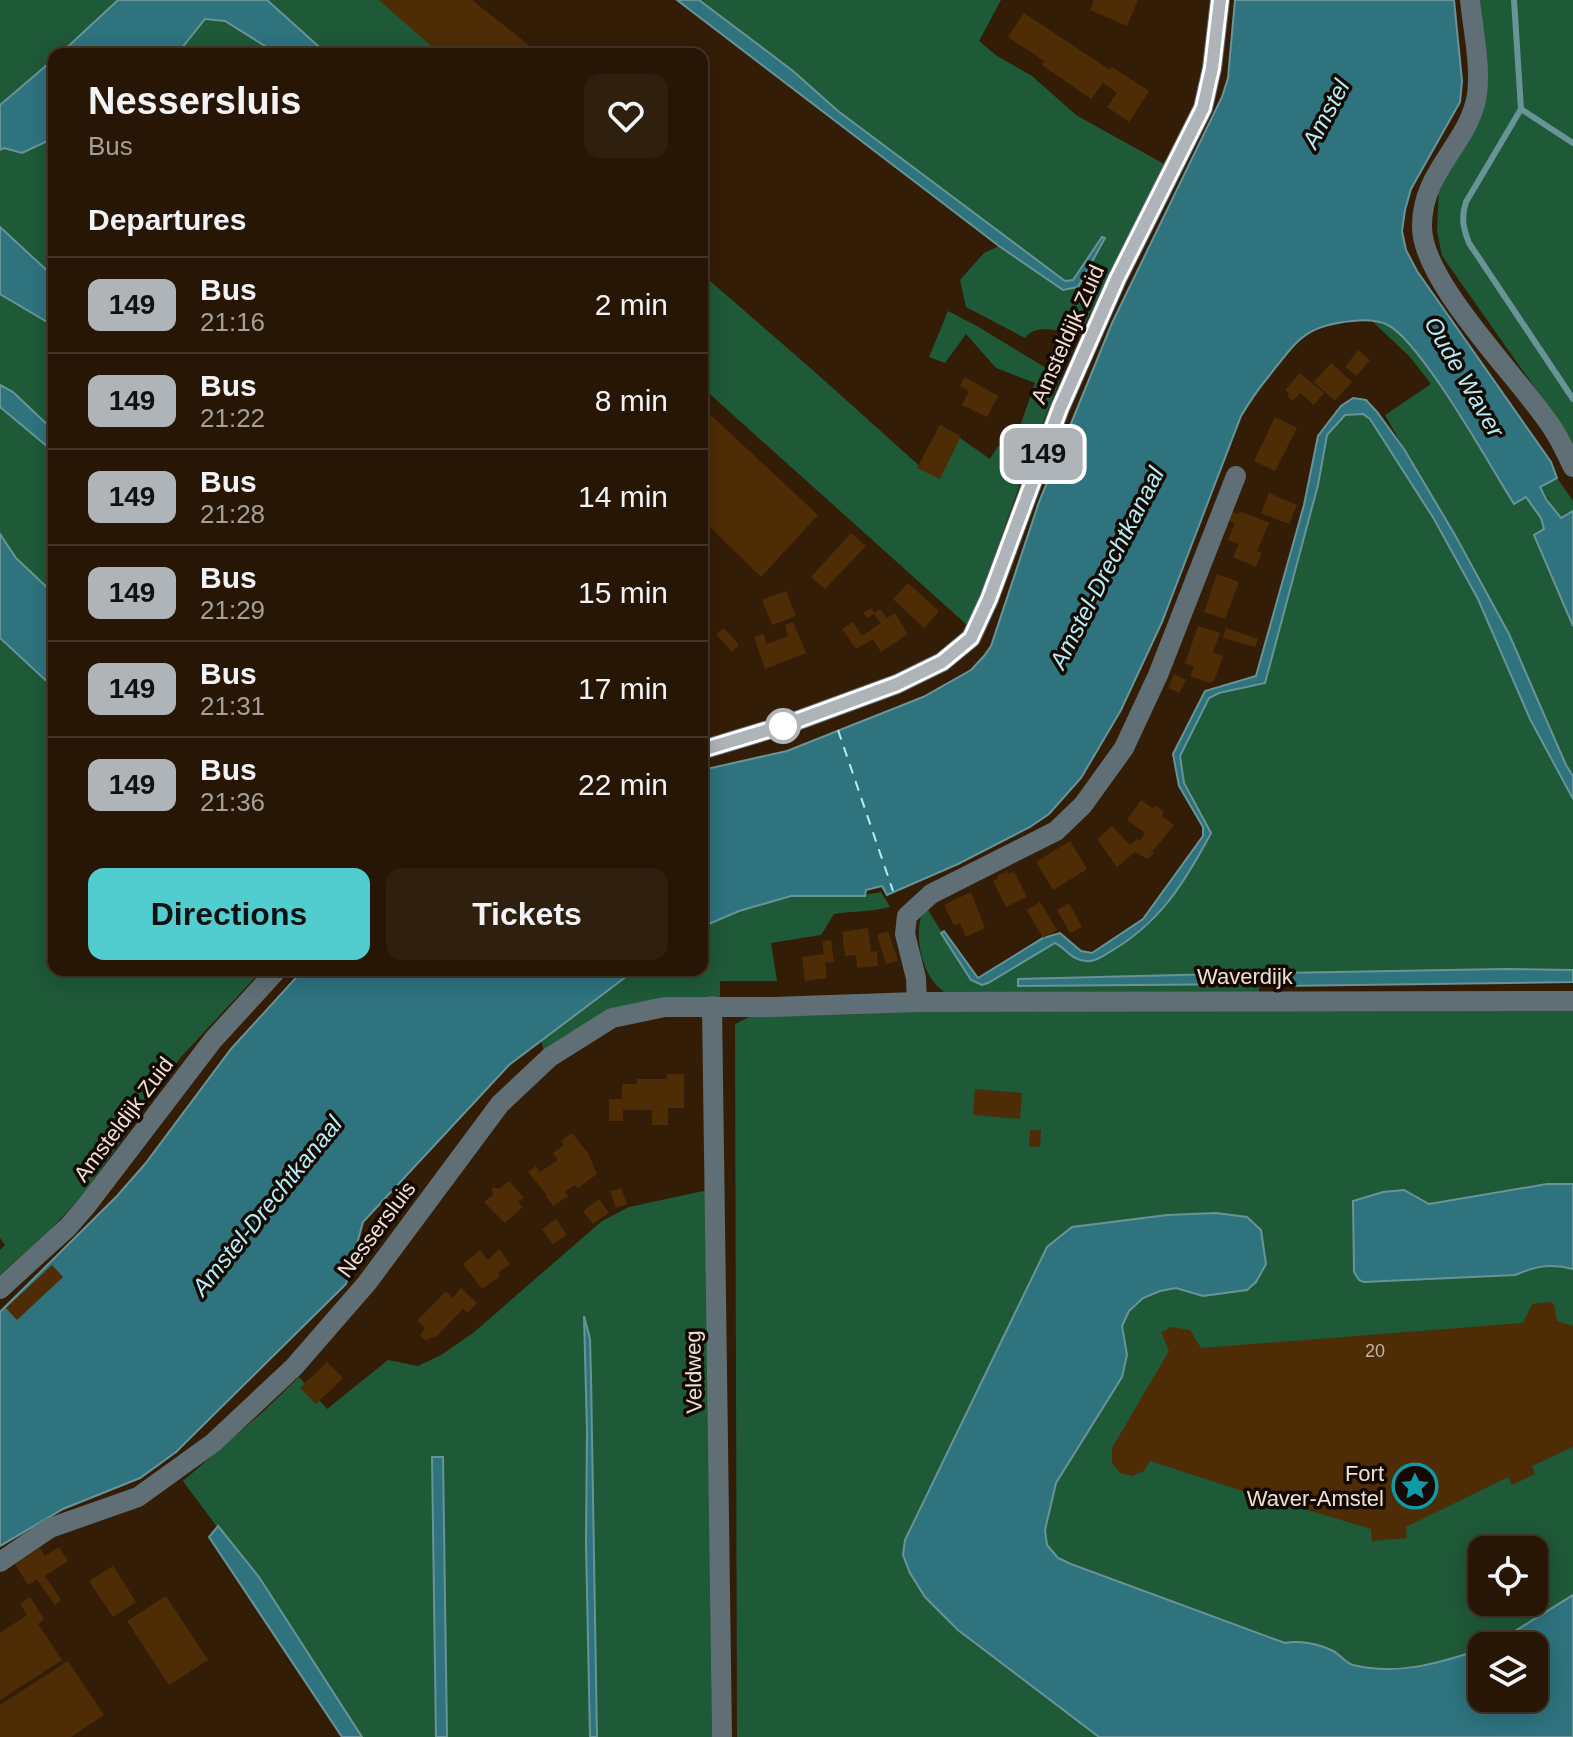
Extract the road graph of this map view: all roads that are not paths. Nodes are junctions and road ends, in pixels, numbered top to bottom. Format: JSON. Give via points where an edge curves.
{"nodes":[{"id":1,"x":1220,"y":0,"type":"edge"},
{"id":2,"x":1470,"y":0,"type":"edge"},
{"id":3,"x":1573,"y":467,"type":"edge"},
{"id":4,"x":1236,"y":476,"type":"dead end"},
{"id":5,"x":708,"y":748,"type":"edge"},
{"id":6,"x":272,"y":976,"type":"edge"},
{"id":7,"x":1573,"y":1001,"type":"edge"},
{"id":8,"x":917,"y":1002,"type":"junction"},
{"id":9,"x":712,"y":1006,"type":"junction"},
{"id":10,"x":0,"y":1289,"type":"edge"},
{"id":11,"x":0,"y":1562,"type":"edge"},
{"id":12,"x":722,"y":1737,"type":"edge"}],
"edges":[{"from":1,"to":5,"type":"street","name":"Amsteldijk Zuid","via":[[1203,108],[1117,279],[1060,408],[971,638],[942,662],[897,684]]},
{"from":2,"to":3,"type":"street","via":[[1477,95],[1426,197],[1424,243],[1444,286],[1554,429]]},
{"from":4,"to":8,"type":"street","via":[[1158,675],[1124,748],[1083,805],[1056,831],[931,894],[907,916],[905,934]]},
{"from":6,"to":10,"type":"street","name":"Amsteldijk Zuid","via":[[213,1040],[68,1227]]},
{"from":7,"to":8,"type":"street","name":"Waverdijk"},
{"from":8,"to":9,"type":"street","name":"Nessersluis"},
{"from":9,"to":11,"type":"street","name":"Nessersluis","via":[[665,1007],[612,1018],[550,1057],[500,1104],[367,1283],[255,1406],[138,1497],[50,1528]]},
{"from":9,"to":12,"type":"street","name":"Veldweg"}]}
